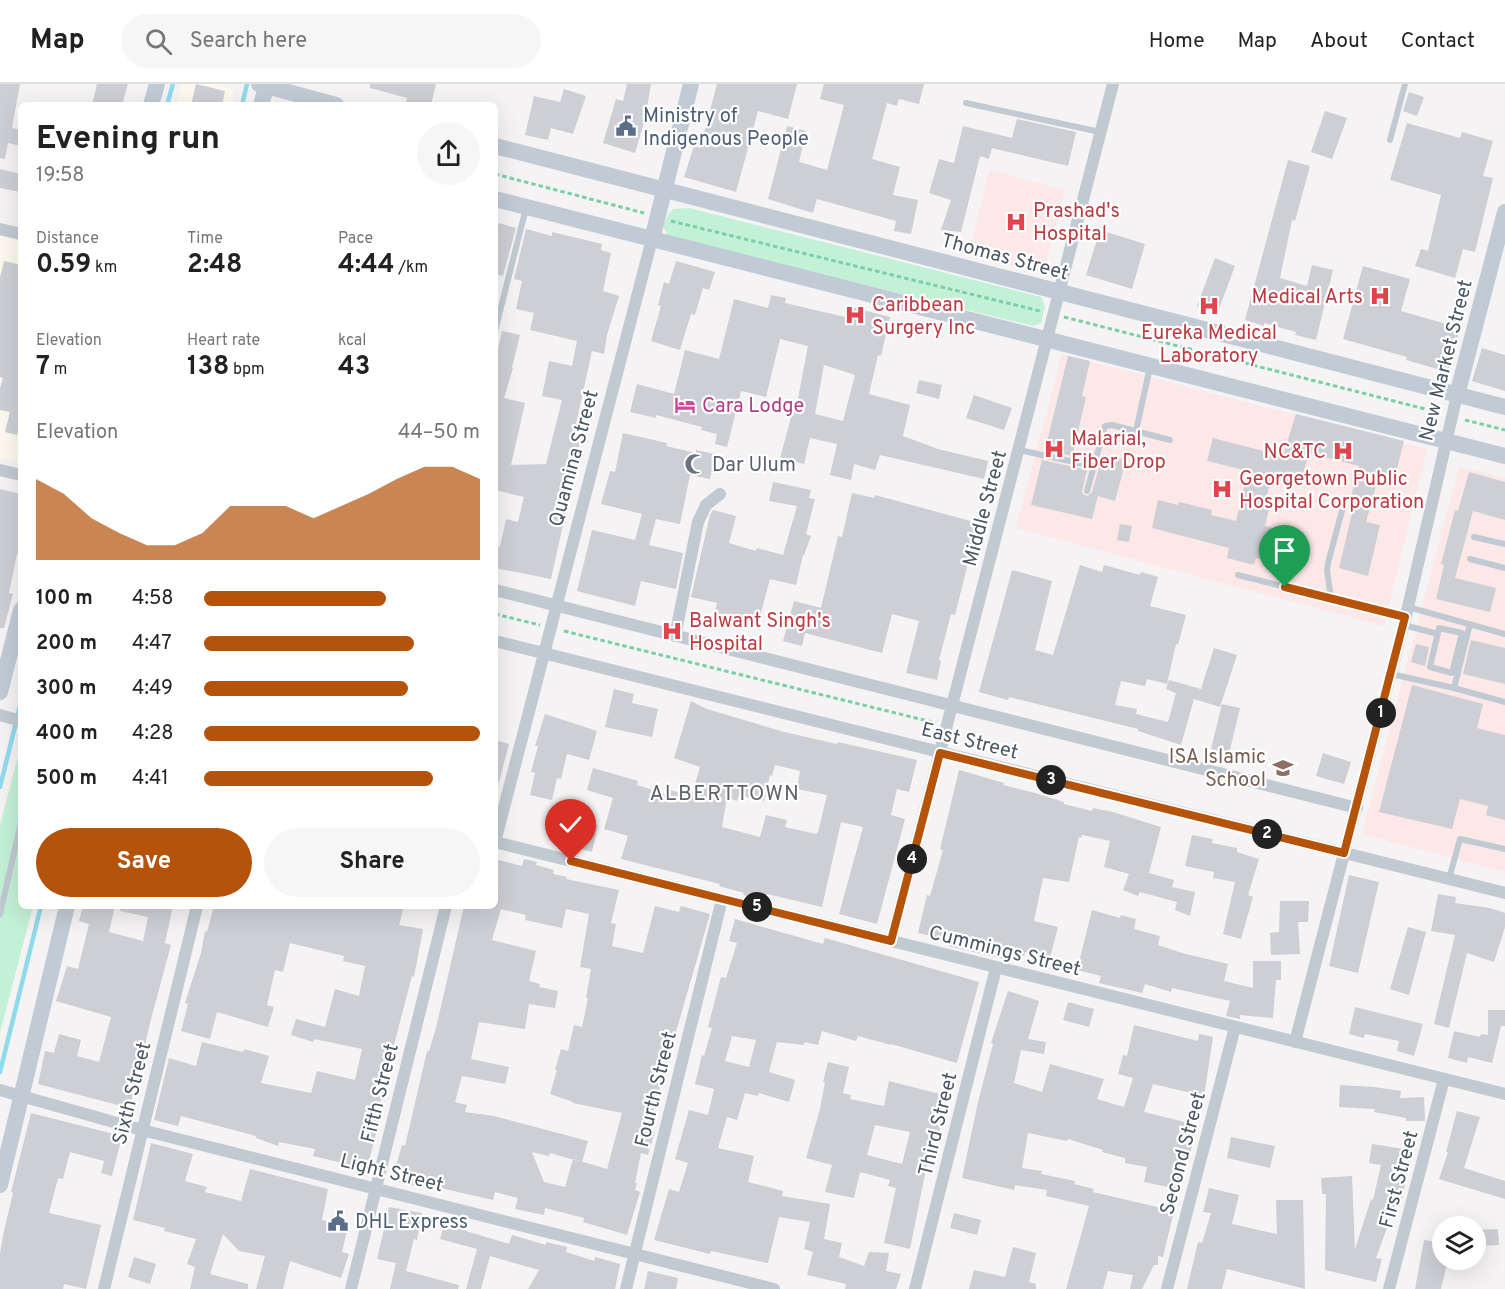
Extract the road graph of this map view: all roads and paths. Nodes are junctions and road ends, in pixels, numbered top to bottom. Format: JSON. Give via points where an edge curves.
{"nodes":[{"id":1,"x":157,"y":84,"type":"edge"},
{"id":2,"x":691,"y":84,"type":"edge"},
{"id":3,"x":1113,"y":84,"type":"edge"},
{"id":4,"x":1405,"y":84,"type":"edge"},
{"id":5,"x":264,"y":85,"type":"edge"},
{"id":6,"x":152,"y":102,"type":"edge"},
{"id":7,"x":261,"y":102,"type":"edge"},
{"id":8,"x":325,"y":102,"type":"edge"},
{"id":9,"x":966,"y":103,"type":"dead end"},
{"id":10,"x":1100,"y":132,"type":"junction"},
{"id":11,"x":1390,"y":140,"type":"dead end"},
{"id":12,"x":498,"y":147,"type":"edge"},
{"id":13,"x":498,"y":175,"type":"edge"},
{"id":14,"x":664,"y":190,"type":"junction"},
{"id":15,"x":498,"y":201,"type":"edge"},
{"id":16,"x":526,"y":207,"type":"junction"},
{"id":17,"x":1505,"y":212,"type":"edge"},
{"id":18,"x":658,"y":216,"type":"junction"},
{"id":19,"x":0,"y":229,"type":"edge"},
{"id":20,"x":18,"y":233,"type":"edge"},
{"id":21,"x":652,"y":239,"type":"junction"},
{"id":22,"x":1059,"y":292,"type":"junction"},
{"id":23,"x":1053,"y":314,"type":"junction"},
{"id":24,"x":498,"y":319,"type":"edge"},
{"id":25,"x":1046,"y":340,"type":"junction"},
{"id":26,"x":1150,"y":366,"type":"junction"},
{"id":27,"x":1457,"y":395,"type":"junction"},
{"id":28,"x":1505,"y":407,"type":"edge"},
{"id":29,"x":1452,"y":416,"type":"junction"},
{"id":30,"x":1505,"y":430,"type":"edge"},
{"id":31,"x":1136,"y":431,"type":"junction"},
{"id":32,"x":1170,"y":440,"type":"dead end"},
{"id":33,"x":1445,"y":441,"type":"junction"},
{"id":34,"x":1019,"y":450,"type":"junction"},
{"id":35,"x":1505,"y":456,"type":"edge"},
{"id":36,"x":1093,"y":466,"type":"junction"},
{"id":37,"x":0,"y":470,"type":"edge"},
{"id":38,"x":18,"y":474,"type":"edge"},
{"id":39,"x":1087,"y":490,"type":"dead end"},
{"id":40,"x":720,"y":494,"type":"dead end"},
{"id":41,"x":1344,"y":503,"type":"dead end"},
{"id":42,"x":1474,"y":537,"type":"dead end"},
{"id":43,"x":1505,"y":544,"type":"edge"},
{"id":44,"x":1470,"y":559,"type":"dead end"},
{"id":45,"x":1505,"y":568,"type":"edge"},
{"id":46,"x":1238,"y":575,"type":"dead end"},
{"id":47,"x":498,"y":591,"type":"edge"},
{"id":48,"x":1331,"y":598,"type":"junction"},
{"id":49,"x":556,"y":606,"type":"junction"},
{"id":50,"x":498,"y":615,"type":"edge"},
{"id":51,"x":1405,"y":616,"type":"junction"},
{"id":52,"x":18,"y":622,"type":"edge"},
{"id":53,"x":1470,"y":624,"type":"junction"},
{"id":54,"x":551,"y":628,"type":"junction"},
{"id":55,"x":1438,"y":634,"type":"junction"},
{"id":56,"x":1505,"y":634,"type":"edge"},
{"id":57,"x":675,"y":636,"type":"junction"},
{"id":58,"x":498,"y":642,"type":"edge"},
{"id":59,"x":544,"y":654,"type":"junction"},
{"id":60,"x":1391,"y":674,"type":"junction"},
{"id":61,"x":1454,"y":688,"type":"junction"},
{"id":62,"x":0,"y":692,"type":"edge"},
{"id":63,"x":1505,"y":702,"type":"edge"},
{"id":64,"x":952,"y":706,"type":"junction"},
{"id":65,"x":0,"y":715,"type":"edge"},
{"id":66,"x":18,"y":720,"type":"edge"},
{"id":67,"x":947,"y":726,"type":"junction"},
{"id":68,"x":940,"y":753,"type":"junction"},
{"id":69,"x":1357,"y":808,"type":"junction"},
{"id":70,"x":498,"y":830,"type":"edge"},
{"id":71,"x":18,"y":835,"type":"edge"},
{"id":72,"x":498,"y":843,"type":"edge"},
{"id":73,"x":1505,"y":849,"type":"edge"},
{"id":74,"x":1344,"y":853,"type":"junction"},
{"id":75,"x":1449,"y":879,"type":"junction"},
{"id":76,"x":1505,"y":893,"type":"edge"},
{"id":77,"x":722,"y":899,"type":"junction"},
{"id":78,"x":66,"y":909,"type":"edge"},
{"id":79,"x":196,"y":909,"type":"edge"},
{"id":80,"x":445,"y":909,"type":"edge"},
{"id":81,"x":0,"y":914,"type":"edge"},
{"id":82,"x":891,"y":941,"type":"junction"},
{"id":83,"x":996,"y":968,"type":"junction"},
{"id":84,"x":1235,"y":1026,"type":"junction"},
{"id":85,"x":1295,"y":1042,"type":"junction"},
{"id":86,"x":1444,"y":1079,"type":"junction"},
{"id":87,"x":0,"y":1090,"type":"edge"},
{"id":88,"x":1505,"y":1094,"type":"edge"},
{"id":89,"x":21,"y":1096,"type":"junction"},
{"id":90,"x":142,"y":1130,"type":"junction"},
{"id":91,"x":0,"y":1185,"type":"edge"},
{"id":92,"x":376,"y":1188,"type":"junction"},
{"id":93,"x":634,"y":1254,"type":"junction"},
{"id":94,"x":104,"y":1289,"type":"edge"},
{"id":95,"x":351,"y":1289,"type":"edge"},
{"id":96,"x":626,"y":1289,"type":"edge"},
{"id":97,"x":774,"y":1289,"type":"edge"},
{"id":98,"x":915,"y":1289,"type":"edge"},
{"id":99,"x":1167,"y":1289,"type":"edge"},
{"id":100,"x":1389,"y":1289,"type":"edge"}],
"edges":[{"from":1,"to":6,"type":"street"},
{"from":2,"to":14,"type":"street","name":"Quamina Street"},
{"from":3,"to":10,"type":"street","name":"Middle Street"},
{"from":4,"to":11,"type":"lane"},
{"from":5,"to":7,"type":"street"},
{"from":5,"to":8,"type":"street"},
{"from":9,"to":10,"type":"lane"},
{"from":10,"to":22,"type":"street","name":"Middle Street"},
{"from":12,"to":14,"type":"street","name":"Thomas Street"},
{"from":13,"to":18,"type":"path"},
{"from":14,"to":18,"type":"street","name":"Quamina Street"},
{"from":14,"to":22,"type":"street","name":"Thomas Street"},
{"from":15,"to":16,"type":"street"},
{"from":16,"to":21,"type":"street"},
{"from":16,"to":24,"type":"lane"},
{"from":17,"to":27,"type":"street","name":"New Market Street"},
{"from":18,"to":21,"type":"street","name":"Quamina Street"},
{"from":18,"to":23,"type":"path"},
{"from":19,"to":20,"type":"street"},
{"from":21,"to":25,"type":"street"},
{"from":21,"to":49,"type":"street","name":"Quamina Street"},
{"from":22,"to":23,"type":"street","name":"Middle Street"},
{"from":22,"to":27,"type":"street","name":"Thomas Street"},
{"from":23,"to":25,"type":"street","name":"Middle Street"},
{"from":23,"to":29,"type":"path"},
{"from":25,"to":26,"type":"street"},
{"from":25,"to":34,"type":"street","name":"Middle Street"},
{"from":26,"to":31,"type":"lane"},
{"from":26,"to":33,"type":"street"},
{"from":27,"to":28,"type":"street","name":"Thomas Street"},
{"from":27,"to":29,"type":"street","name":"New Market Street"},
{"from":29,"to":30,"type":"path"},
{"from":29,"to":33,"type":"street","name":"New Market Street"},
{"from":31,"to":32,"type":"lane"},
{"from":31,"to":36,"type":"lane","via":[[1105,426]]},
{"from":33,"to":35,"type":"street"},
{"from":33,"to":51,"type":"street","name":"New Market Street"},
{"from":34,"to":36,"type":"lane"},
{"from":34,"to":64,"type":"street","name":"Middle Street"},
{"from":36,"to":39,"type":"lane"},
{"from":37,"to":38,"type":"street"},
{"from":40,"to":57,"type":"street","via":[[706,505],[698,522]]},
{"from":41,"to":48,"type":"lane","via":[[1328,563]]},
{"from":42,"to":43,"type":"lane"},
{"from":44,"to":45,"type":"lane"},
{"from":46,"to":48,"type":"lane"},
{"from":47,"to":49,"type":"street","name":"East Street"},
{"from":48,"to":51,"type":"lane"},
{"from":49,"to":54,"type":"street","name":"Quamina Street"},
{"from":49,"to":57,"type":"street","name":"East Street"},
{"from":50,"to":54,"type":"path"},
{"from":51,"to":53,"type":"lane"},
{"from":51,"to":55,"type":"lane"},
{"from":51,"to":60,"type":"street","name":"New Market Street"},
{"from":52,"to":62,"type":"street"},
{"from":53,"to":56,"type":"lane"},
{"from":53,"to":61,"type":"lane"},
{"from":54,"to":59,"type":"street","name":"Quamina Street"},
{"from":54,"to":67,"type":"path"},
{"from":55,"to":55,"type":"lane","via":[[1440,628],[1462,633],[1452,673],[1430,667]]},
{"from":57,"to":64,"type":"street","name":"East Street"},
{"from":58,"to":59,"type":"street","name":"East Street"},
{"from":59,"to":68,"type":"street","name":"East Street"},
{"from":59,"to":70,"type":"street","name":"Quamina Street"},
{"from":60,"to":61,"type":"lane"},
{"from":60,"to":69,"type":"street","name":"New Market Street"},
{"from":61,"to":63,"type":"lane"},
{"from":64,"to":67,"type":"street","name":"Middle Street"},
{"from":64,"to":69,"type":"street","name":"East Street"},
{"from":65,"to":66,"type":"street"},
{"from":67,"to":68,"type":"street","name":"Middle Street"},
{"from":68,"to":74,"type":"street","name":"East Street"},
{"from":68,"to":82,"type":"street","name":"Middle Street"},
{"from":69,"to":74,"type":"street","name":"New Market Street"},
{"from":71,"to":81,"type":"lane"},
{"from":72,"to":77,"type":"street","name":"Cummings Street"},
{"from":73,"to":75,"type":"lane","via":[[1460,839]]},
{"from":74,"to":75,"type":"street","name":"East Street"},
{"from":74,"to":85,"type":"street","name":"New Market Street"},
{"from":75,"to":76,"type":"street","name":"East Street"},
{"from":77,"to":82,"type":"street","name":"Cummings Street"},
{"from":77,"to":93,"type":"street","name":"Fourth Street"},
{"from":78,"to":89,"type":"street"},
{"from":79,"to":90,"type":"street","name":"Sixth Street"},
{"from":80,"to":92,"type":"street","name":"Fifth Street"},
{"from":82,"to":83,"type":"street","name":"Cummings Street"},
{"from":83,"to":84,"type":"street","name":"Cummings Street"},
{"from":83,"to":98,"type":"street","name":"Third Street"},
{"from":84,"to":85,"type":"street","name":"Cummings Street"},
{"from":84,"to":99,"type":"street","name":"Second Street"},
{"from":85,"to":86,"type":"street","name":"Cummings Street"},
{"from":86,"to":88,"type":"street","name":"Cummings Street"},
{"from":86,"to":100,"type":"street","name":"First Street"},
{"from":87,"to":89,"type":"street","name":"Light Street"},
{"from":89,"to":90,"type":"street","name":"Light Street"},
{"from":89,"to":91,"type":"street"},
{"from":90,"to":92,"type":"street","name":"Light Street"},
{"from":90,"to":94,"type":"street","name":"Sixth Street"},
{"from":92,"to":93,"type":"street","name":"Light Street"},
{"from":92,"to":95,"type":"street","name":"Fifth Street"},
{"from":93,"to":96,"type":"street","name":"Fourth Street"},
{"from":93,"to":97,"type":"street","name":"Light Street"}]}
